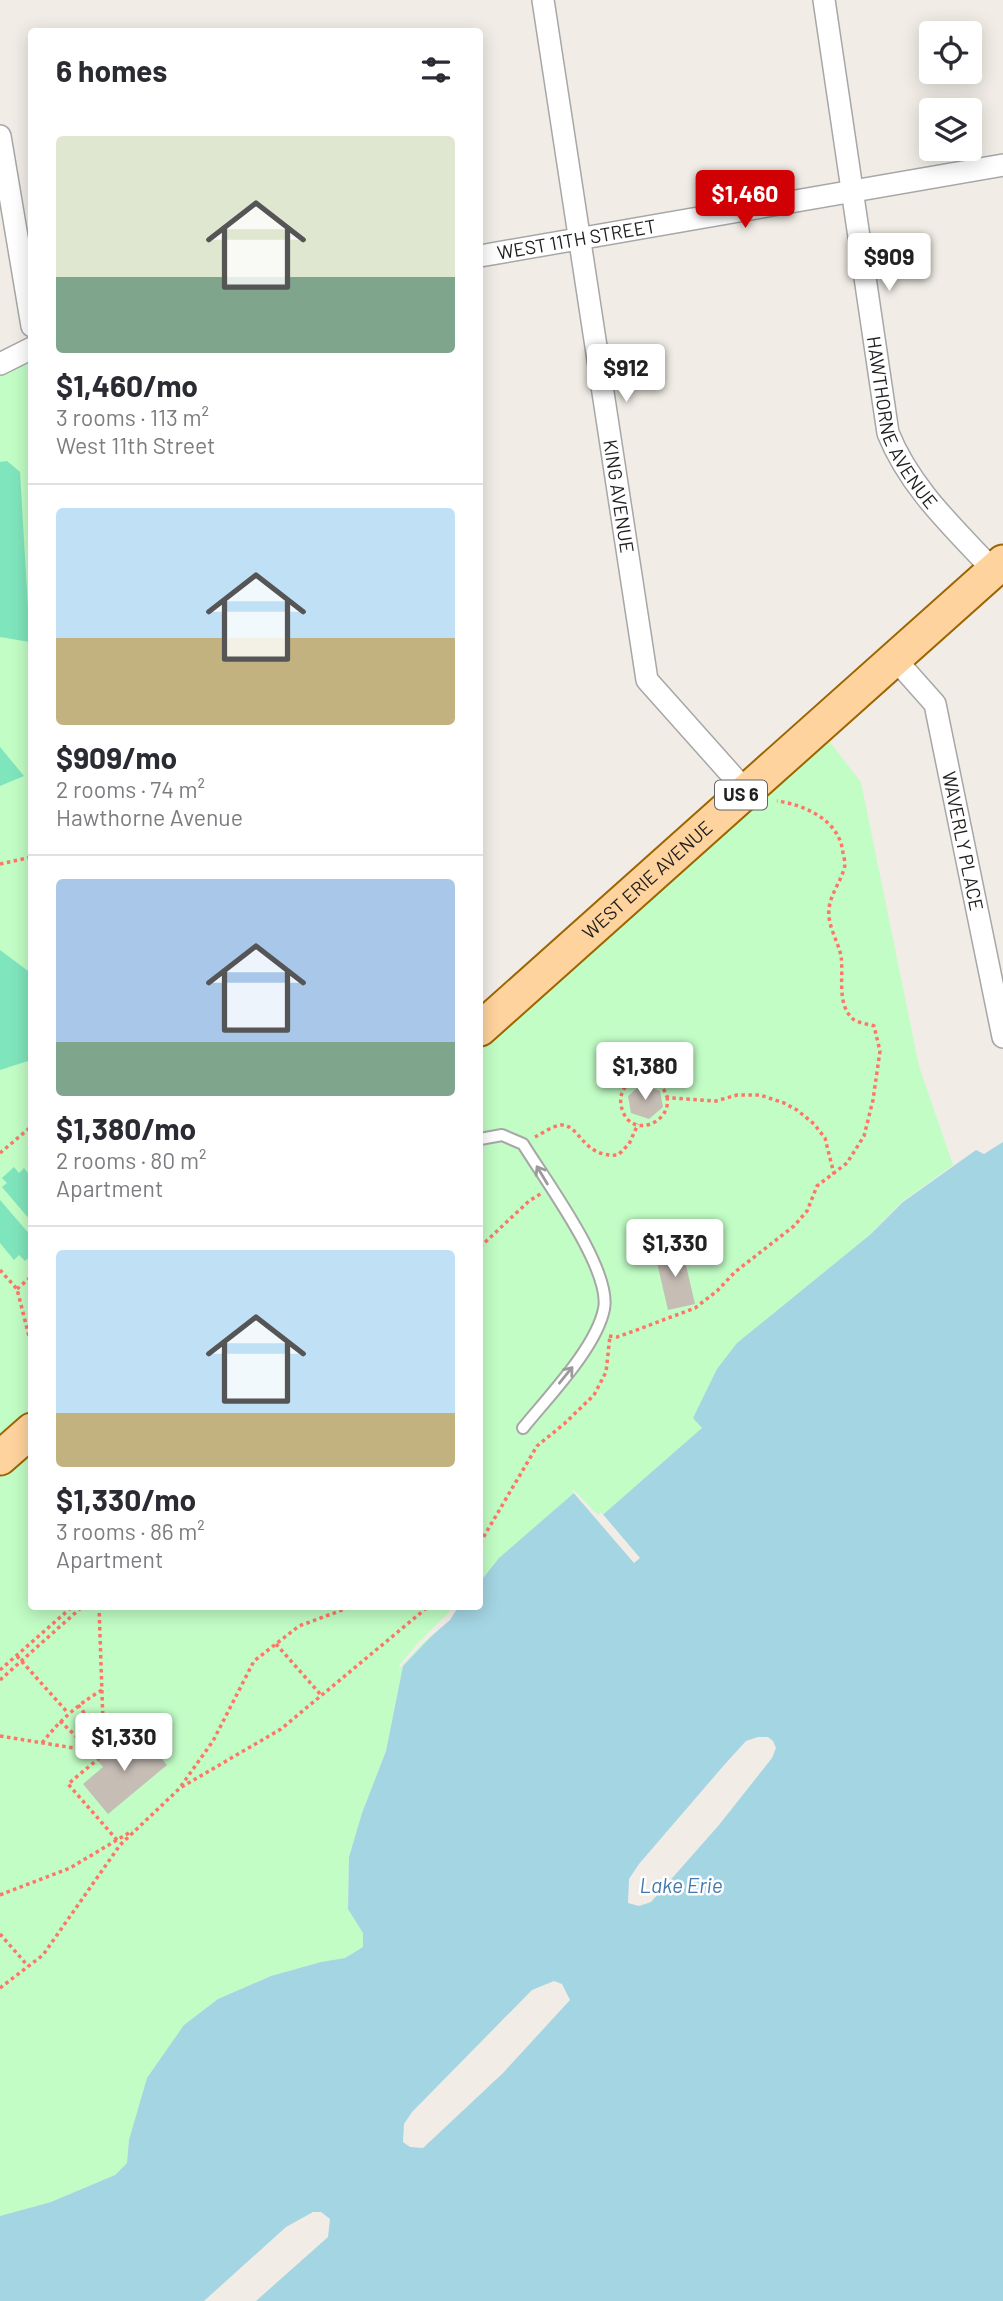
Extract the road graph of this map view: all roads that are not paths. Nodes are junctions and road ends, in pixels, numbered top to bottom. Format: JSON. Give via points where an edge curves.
{"nodes":[{"id":1,"x":543,"y":0,"type":"edge"},
{"id":2,"x":824,"y":0,"type":"edge"},
{"id":3,"x":0,"y":136,"type":"edge"},
{"id":4,"x":1003,"y":165,"type":"edge"},
{"id":5,"x":853,"y":190,"type":"junction"},
{"id":6,"x":579,"y":237,"type":"junction"},
{"id":7,"x":483,"y":255,"type":"edge"},
{"id":8,"x":28,"y":302,"type":"edge"},
{"id":9,"x":28,"y":350,"type":"edge"},
{"id":10,"x":0,"y":364,"type":"edge"},
{"id":11,"x":998,"y":566,"type":"edge"},
{"id":12,"x":895,"y":659,"type":"junction"},
{"id":13,"x":762,"y":796,"type":"junction"},
{"id":14,"x":483,"y":1027,"type":"edge"},
{"id":15,"x":1003,"y":1037,"type":"edge"},
{"id":16,"x":483,"y":1138,"type":"edge"},
{"id":17,"x":523,"y":1428,"type":"dead end"},
{"id":18,"x":28,"y":1434,"type":"edge"},
{"id":19,"x":0,"y":1458,"type":"edge"}],
"edges":[{"from":1,"to":6,"type":"street","name":"KING AVENUE"},
{"from":2,"to":5,"type":"street","name":"HAWTHORNE AVENUE"},
{"from":3,"to":8,"type":"street"},
{"from":4,"to":5,"type":"street","name":"WEST 11TH STREET"},
{"from":5,"to":6,"type":"street","name":"WEST 11TH STREET"},
{"from":5,"to":11,"type":"street","name":"HAWTHORNE AVENUE","via":[[888,433],[924,495]]},
{"from":6,"to":7,"type":"street","name":"WEST 11TH STREET"},
{"from":6,"to":13,"type":"street","name":"KING AVENUE","via":[[647,680]]},
{"from":9,"to":10,"type":"street"},
{"from":11,"to":12,"type":"main road","name":"WEST ERIE AVENUE","number":"US 6"},
{"from":12,"to":13,"type":"main road","name":"WEST ERIE AVENUE","number":"US 6"},
{"from":12,"to":15,"type":"street","name":"WAVERLY PLACE","via":[[935,704]]},
{"from":13,"to":14,"type":"main road","name":"WEST ERIE AVENUE","number":"US 6"},
{"from":17,"to":16,"type":"lane","one_way":true,"via":[[597,1328],[605,1294],[597,1265],[523,1144],[502,1135]]},
{"from":18,"to":19,"type":"main road"}]}
